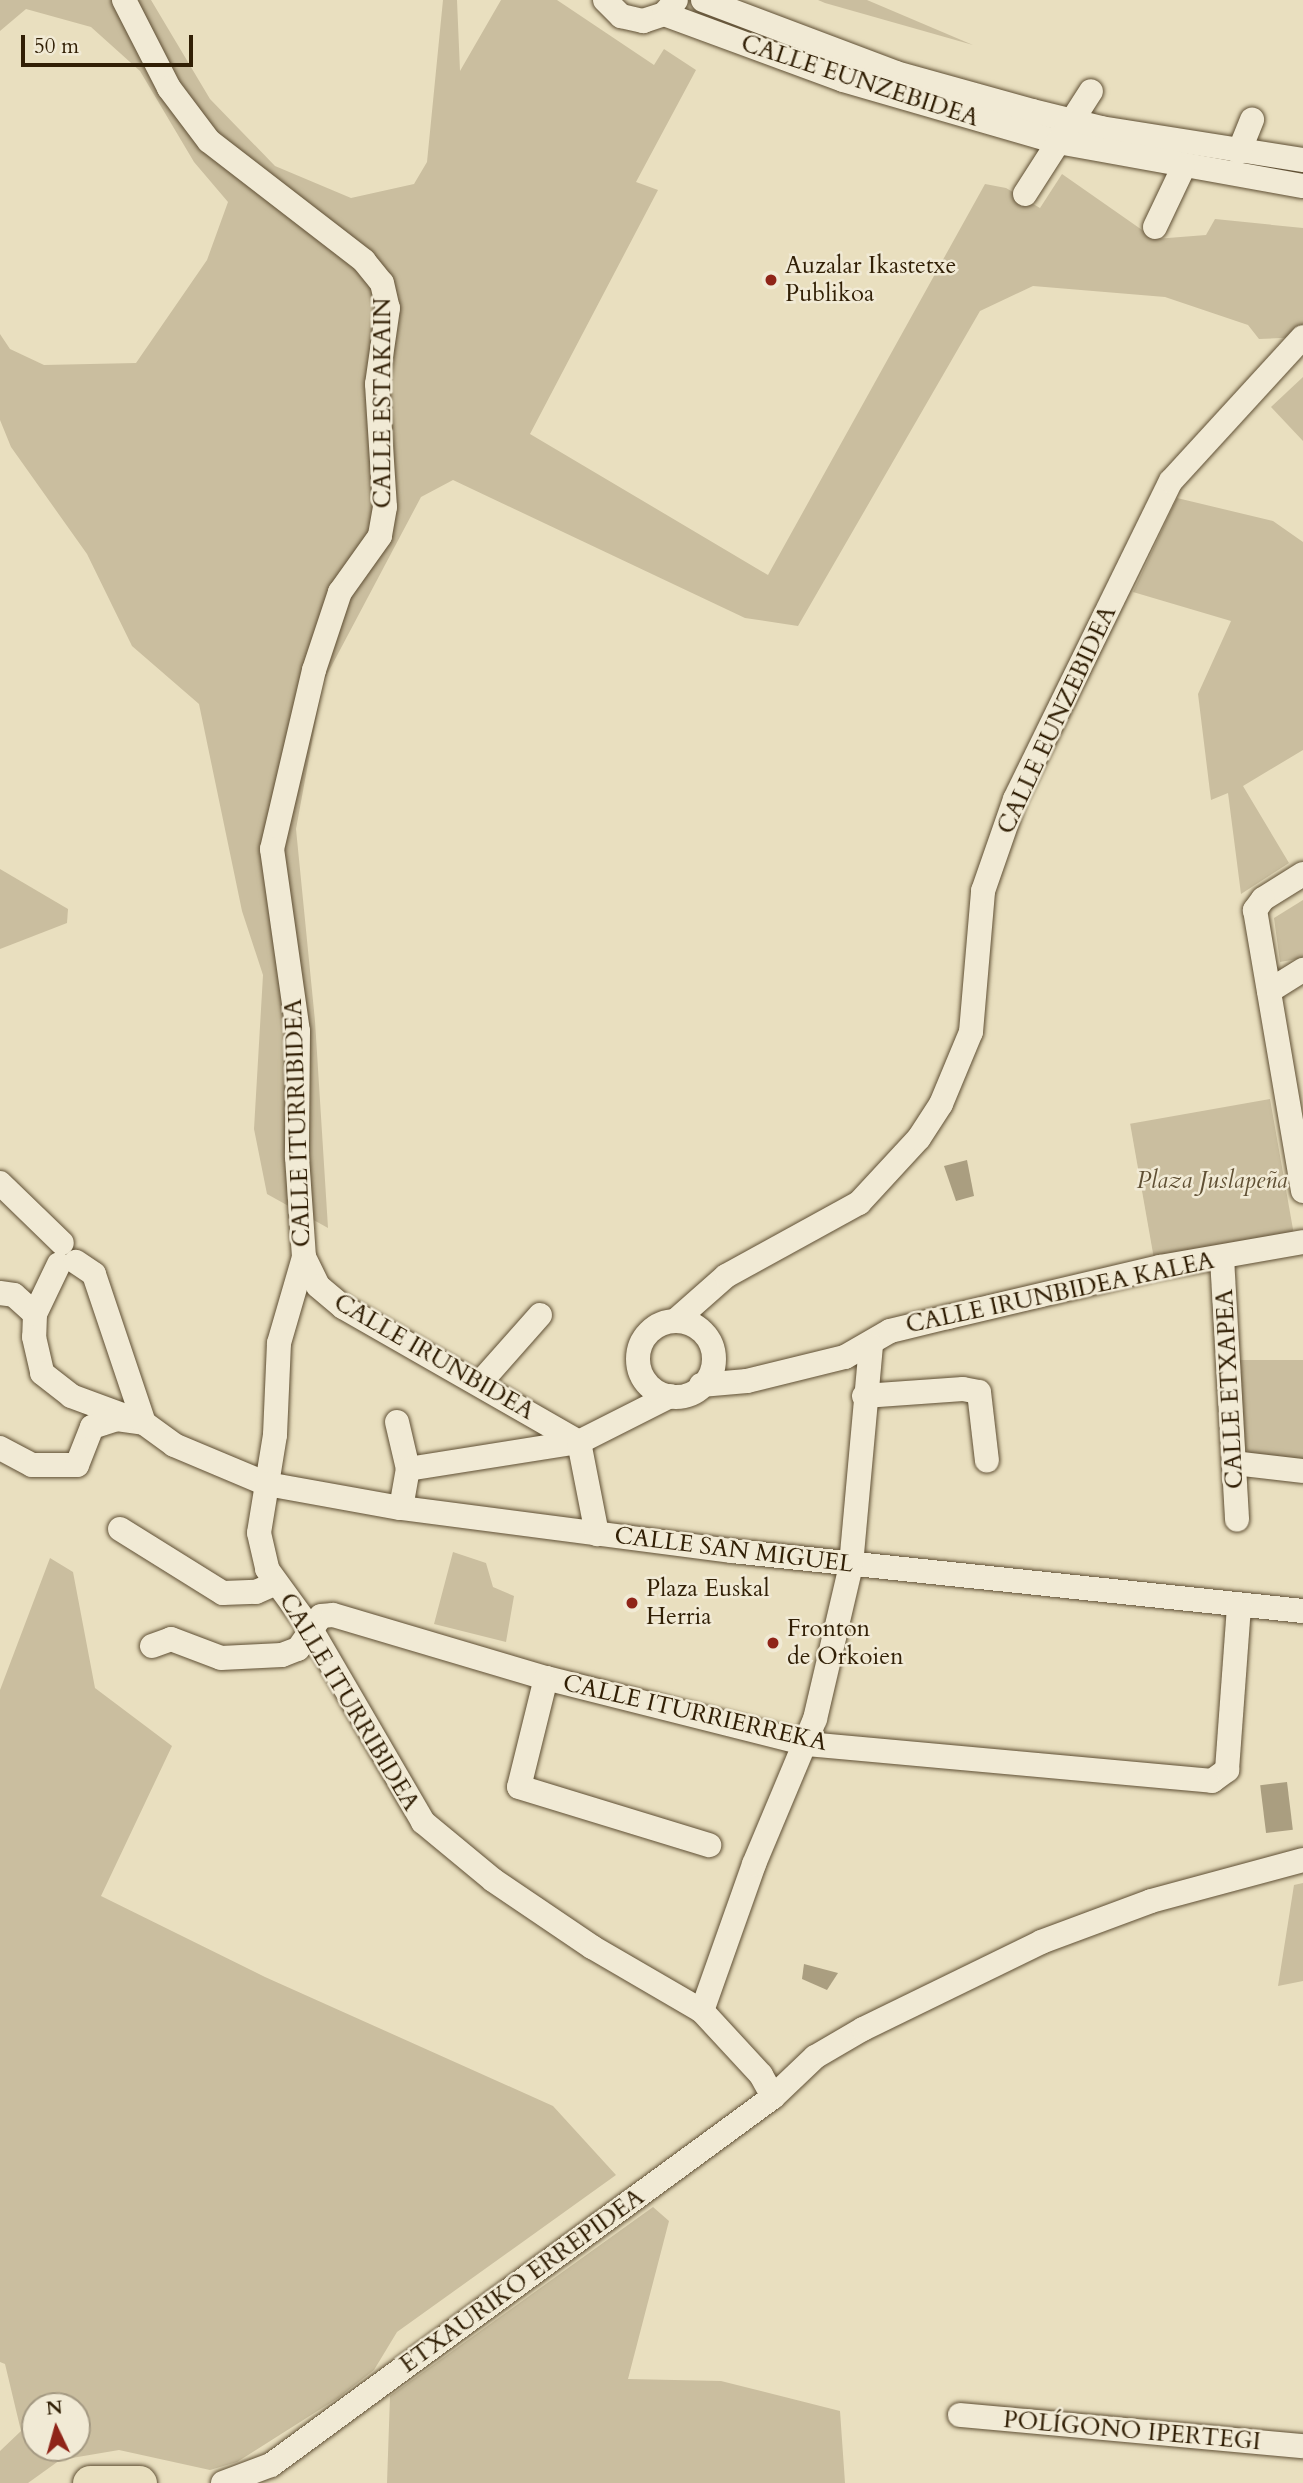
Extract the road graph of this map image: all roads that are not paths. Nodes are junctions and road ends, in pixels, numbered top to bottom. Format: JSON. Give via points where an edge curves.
{"nodes":[{"id":1,"x":124,"y":0,"type":"edge"},
{"id":2,"x":605,"y":0,"type":"edge"},
{"id":3,"x":703,"y":0,"type":"edge"},
{"id":4,"x":670,"y":7,"type":"edge"},
{"id":5,"x":1091,"y":90,"type":"dead end"},
{"id":6,"x":1252,"y":119,"type":"dead end"},
{"id":7,"x":1071,"y":121,"type":"junction"},
{"id":8,"x":1058,"y":142,"type":"junction"},
{"id":9,"x":1239,"y":152,"type":"junction"},
{"id":10,"x":1303,"y":160,"type":"edge"},
{"id":11,"x":1183,"y":168,"type":"junction"},
{"id":12,"x":1303,"y":186,"type":"edge"},
{"id":13,"x":1025,"y":194,"type":"dead end"},
{"id":14,"x":1155,"y":227,"type":"dead end"},
{"id":15,"x":1303,"y":337,"type":"edge"},
{"id":16,"x":272,"y":849,"type":"joint"},
{"id":17,"x":1303,"y":874,"type":"edge"},
{"id":18,"x":1303,"y":970,"type":"edge"},
{"id":19,"x":1269,"y":991,"type":"junction"},
{"id":20,"x":0,"y":1183,"type":"edge"},
{"id":21,"x":1303,"y":1191,"type":"edge"},
{"id":22,"x":1303,"y":1242,"type":"edge"},
{"id":23,"x":66,"y":1256,"type":"junction"},
{"id":24,"x":304,"y":1257,"type":"junction"},
{"id":25,"x":1222,"y":1258,"type":"junction"},
{"id":26,"x":0,"y":1293,"type":"edge"},
{"id":27,"x":35,"y":1314,"type":"junction"},
{"id":28,"x":540,"y":1315,"type":"dead end"},
{"id":29,"x":675,"y":1321,"type":"junction"},
{"id":30,"x":871,"y":1346,"type":"junction"},
{"id":31,"x":478,"y":1384,"type":"junction"},
{"id":32,"x":701,"y":1385,"type":"junction"},
{"id":33,"x":670,"y":1396,"type":"junction"},
{"id":34,"x":864,"y":1396,"type":"junction"},
{"id":35,"x":397,"y":1422,"type":"dead end"},
{"id":36,"x":144,"y":1423,"type":"junction"},
{"id":37,"x":579,"y":1442,"type":"junction"},
{"id":38,"x":0,"y":1448,"type":"edge"},
{"id":39,"x":987,"y":1461,"type":"dead end"},
{"id":40,"x":1234,"y":1463,"type":"junction"},
{"id":41,"x":408,"y":1469,"type":"junction"},
{"id":42,"x":1303,"y":1471,"type":"edge"},
{"id":43,"x":267,"y":1484,"type":"junction"},
{"id":44,"x":401,"y":1508,"type":"junction"},
{"id":45,"x":1237,"y":1521,"type":"dead end"},
{"id":46,"x":120,"y":1529,"type":"dead end"},
{"id":47,"x":597,"y":1534,"type":"junction"},
{"id":48,"x":851,"y":1565,"type":"junction"},
{"id":49,"x":276,"y":1583,"type":"junction"},
{"id":50,"x":1239,"y":1605,"type":"junction"},
{"id":51,"x":1303,"y":1611,"type":"edge"},
{"id":52,"x":312,"y":1631,"type":"junction"},
{"id":53,"x":152,"y":1646,"type":"dead end"},
{"id":54,"x":546,"y":1678,"type":"junction"},
{"id":55,"x":807,"y":1744,"type":"junction"},
{"id":56,"x":709,"y":1845,"type":"dead end"},
{"id":57,"x":1303,"y":1860,"type":"edge"},
{"id":58,"x":1303,"y":1877,"type":"edge"},
{"id":59,"x":702,"y":2011,"type":"junction"},
{"id":60,"x":773,"y":2097,"type":"junction"},
{"id":61,"x":960,"y":2415,"type":"dead end"},
{"id":62,"x":1303,"y":2446,"type":"edge"},
{"id":63,"x":265,"y":2474,"type":"edge"},
{"id":64,"x":90,"y":2483,"type":"edge"},
{"id":65,"x":139,"y":2483,"type":"edge"},
{"id":66,"x":223,"y":2483,"type":"edge"}],
"edges":[{"from":1,"to":16,"type":"street","name":"CALLE ESTAKAIN","via":[[169,88],[209,141],[252,179],[364,261],[382,283],[388,307],[377,384],[385,507],[380,536],[340,592],[314,670]]},
{"from":2,"to":4,"type":"street","name":"CALLE EUNZEBIDEA","via":[[632,20]]},
{"from":3,"to":7,"type":"street","name":"CALLE EUNZEBIDEA","via":[[896,73]]},
{"from":4,"to":8,"type":"street","name":"CALLE EUNZEBIDEA","via":[[843,80]]},
{"from":5,"to":7,"type":"street"},
{"from":6,"to":9,"type":"street"},
{"from":7,"to":8,"type":"street"},
{"from":7,"to":9,"type":"street","name":"CALLE EUNZEBIDEA"},
{"from":8,"to":11,"type":"street","name":"CALLE EUNZEBIDEA"},
{"from":8,"to":13,"type":"street"},
{"from":9,"to":10,"type":"street","name":"CALLE EUNZEBIDEA"},
{"from":11,"to":12,"type":"street","name":"CALLE EUNZEBIDEA"},
{"from":11,"to":14,"type":"street"},
{"from":15,"to":29,"type":"street","name":"CALLE EUNZEBIDEA","via":[[1171,481],[1016,799],[983,891],[971,1032],[941,1104],[919,1138],[859,1203],[726,1276]]},
{"from":16,"to":24,"type":"street","name":"CALLE ITURRIBIDEA","via":[[298,1031],[297,1157]]},
{"from":17,"to":19,"type":"street","via":[[1263,899],[1255,910]]},
{"from":18,"to":19,"type":"street"},
{"from":19,"to":21,"type":"street"},
{"from":20,"to":23,"type":"street"},
{"from":22,"to":25,"type":"street","name":"CALLE IRUNBIDEA KALEA"},
{"from":23,"to":27,"type":"street"},
{"from":23,"to":36,"type":"street","via":[[94,1274]]},
{"from":24,"to":31,"type":"street","name":"CALLE IRUNBIDEA","via":[[318,1286],[343,1307]]},
{"from":24,"to":43,"type":"street","name":"CALLE ITURRIBIDEA","via":[[279,1343],[275,1435]]},
{"from":25,"to":30,"type":"street","name":"CALLE IRUNBIDEA KALEA","via":[[1160,1267],[890,1331]]},
{"from":25,"to":40,"type":"street","name":"CALLE ETXAPEA"},
{"from":26,"to":27,"type":"street","via":[[14,1295]]},
{"from":27,"to":36,"type":"street","name":"CALLE SAN MIGUEL","via":[[34,1337],[42,1373],[71,1396]]},
{"from":28,"to":31,"type":"street"},
{"from":29,"to":32,"type":"street","via":[[699,1329],[711,1346],[712,1367]]},
{"from":29,"to":33,"type":"street","via":[[648,1333],[638,1355],[646,1382]]},
{"from":30,"to":32,"type":"street","name":"CALLE IRUNBIDEA KALEA","via":[[845,1357],[747,1381]]},
{"from":30,"to":34,"type":"street"},
{"from":31,"to":37,"type":"street","name":"CALLE IRUNBIDEA"},
{"from":32,"to":33,"type":"street","via":[[683,1396]]},
{"from":33,"to":37,"type":"street"},
{"from":34,"to":39,"type":"street","via":[[963,1389],[979,1392]]},
{"from":34,"to":48,"type":"street"},
{"from":35,"to":41,"type":"street"},
{"from":36,"to":38,"type":"street","via":[[117,1419],[92,1427],[77,1465],[32,1465]]},
{"from":36,"to":43,"type":"street","name":"CALLE SAN MIGUEL","via":[[174,1445]]},
{"from":37,"to":41,"type":"street"},
{"from":37,"to":47,"type":"street"},
{"from":40,"to":42,"type":"street"},
{"from":40,"to":45,"type":"street","name":"CALLE ETXAPEA"},
{"from":41,"to":44,"type":"street"},
{"from":43,"to":44,"type":"street","name":"CALLE SAN MIGUEL"},
{"from":43,"to":49,"type":"street","name":"CALLE ITURRIBIDEA","via":[[259,1533],[267,1569]]},
{"from":44,"to":47,"type":"street","name":"CALLE SAN MIGUEL"},
{"from":46,"to":49,"type":"street","via":[[223,1593],[256,1592]]},
{"from":47,"to":48,"type":"street","name":"CALLE SAN MIGUEL"},
{"from":48,"to":50,"type":"street","name":"CALLE SAN MIGUEL"},
{"from":48,"to":55,"type":"street"},
{"from":49,"to":52,"type":"street","name":"CALLE ITURRIBIDEA"},
{"from":50,"to":51,"type":"street","name":"CALLE SAN MIGUEL"},
{"from":50,"to":55,"type":"street","name":"CALLE ITURRIERREKA","via":[[1227,1770],[1212,1781]]},
{"from":52,"to":53,"type":"street","name":"CALLE ITURRIERREKA","via":[[298,1649],[282,1655],[220,1658],[171,1639]]},
{"from":52,"to":54,"type":"street","name":"CALLE ITURRIERREKA","via":[[321,1616],[333,1615]]},
{"from":52,"to":59,"type":"street","name":"CALLE ITURRIBIDEA","via":[[423,1822],[493,1880]]},
{"from":54,"to":55,"type":"street","name":"CALLE ITURRIERREKA"},
{"from":54,"to":56,"type":"street","via":[[519,1787]]},
{"from":55,"to":59,"type":"street","via":[[754,1864]]},
{"from":57,"to":60,"type":"street","name":"ETXAURIKO ERREPIDEA","via":[[1151,1901],[1041,1942],[863,2029],[815,2057]]},
{"from":58,"to":60,"type":"street","name":"ETXAURIKO ERREPIDEA","via":[[1159,1913],[996,1978]]},
{"from":59,"to":60,"type":"street","name":"CALLE ITURRIBIDEA","via":[[761,2075]]},
{"from":60,"to":63,"type":"street","name":"ETXAURIKO ERREPIDEA"},
{"from":61,"to":62,"type":"street","name":"POLÍGONO IPERTEGI"},
{"from":63,"to":66,"type":"street","name":"ETXAURIKO ERREPIDEA"},
{"from":64,"to":65,"type":"highway"}]}
